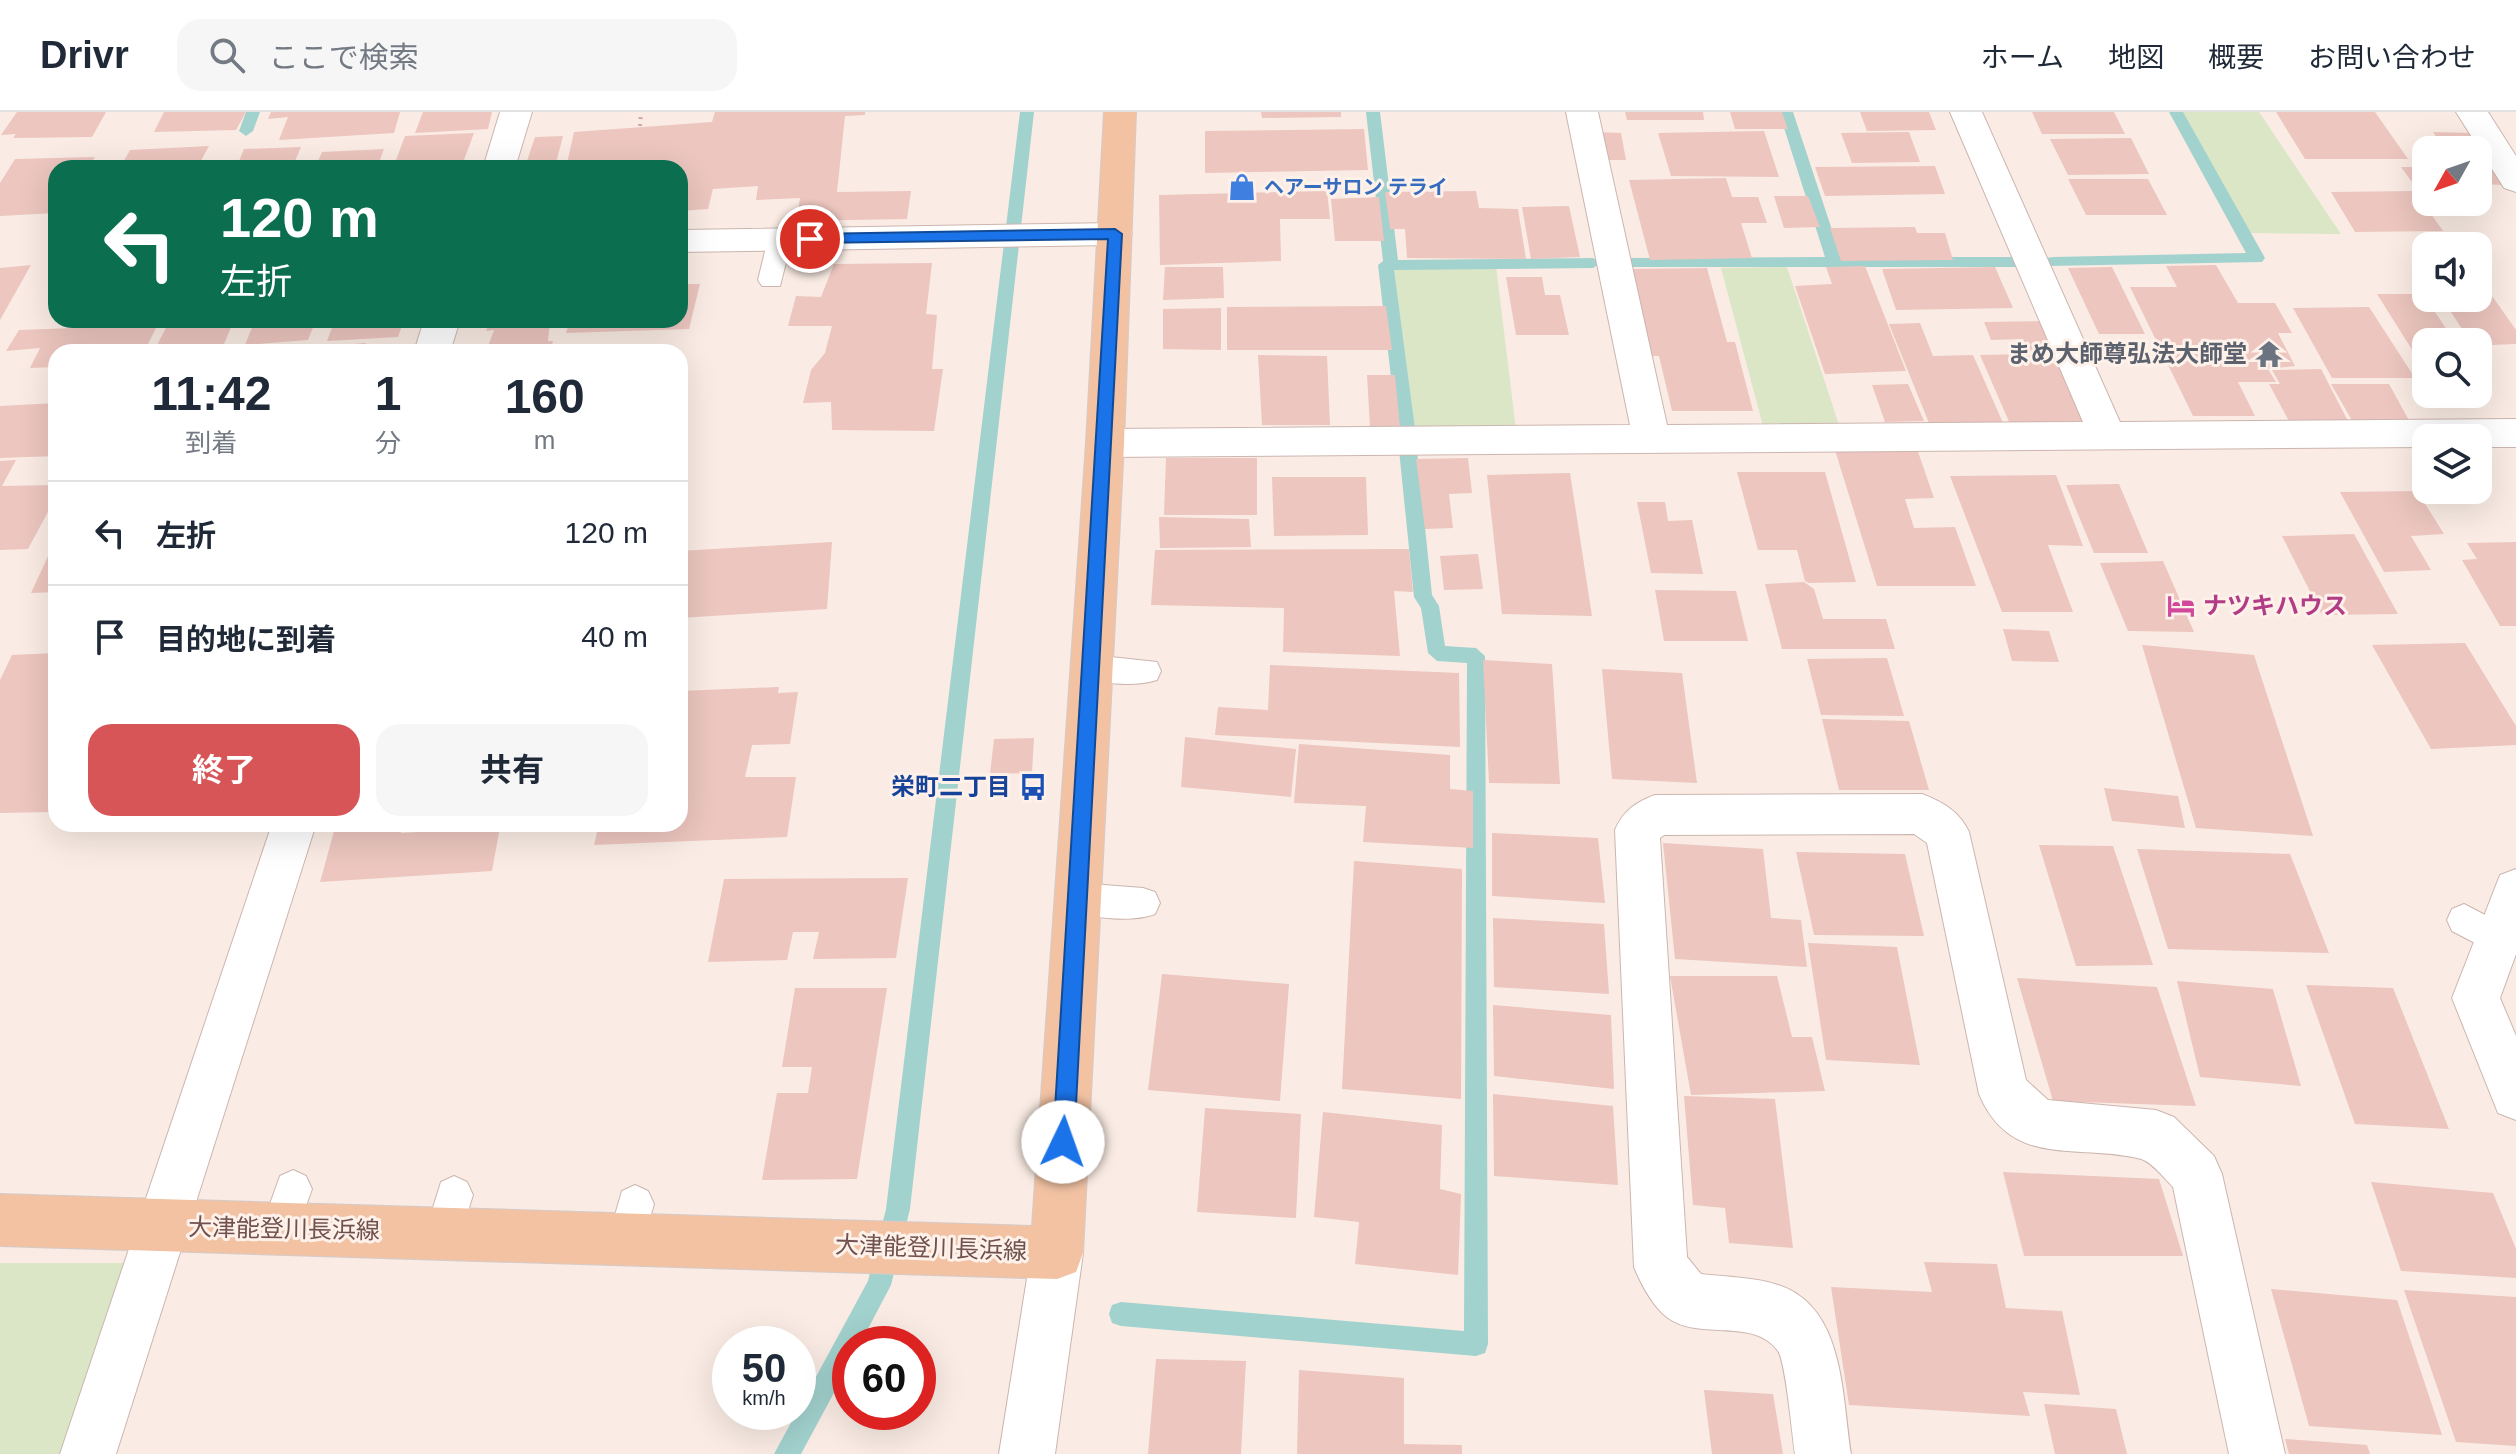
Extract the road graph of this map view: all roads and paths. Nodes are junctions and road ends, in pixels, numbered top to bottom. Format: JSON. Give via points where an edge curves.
{"nodes":[{"id":1,"x":516,"y":112,"type":"edge"},
{"id":2,"x":641,"y":112,"type":"edge"},
{"id":3,"x":1120,"y":112,"type":"edge"},
{"id":4,"x":1582,"y":112,"type":"edge"},
{"id":5,"x":1966,"y":112,"type":"edge"},
{"id":6,"x":2472,"y":112,"type":"edge"},
{"id":7,"x":640,"y":126,"type":"dead end"},
{"id":8,"x":501,"y":160,"type":"edge"},
{"id":9,"x":2516,"y":181,"type":"edge"},
{"id":10,"x":1115,"y":234,"type":"junction"},
{"id":11,"x":780,"y":239,"type":"junction"},
{"id":12,"x":688,"y":241,"type":"edge"},
{"id":13,"x":771,"y":280,"type":"dead end"},
{"id":14,"x":2516,"y":433,"type":"edge"},
{"id":15,"x":2108,"y":436,"type":"junction"},
{"id":16,"x":1651,"y":438,"type":"junction"},
{"id":17,"x":1105,"y":443,"type":"junction"},
{"id":18,"x":1092,"y":668,"type":"junction"},
{"id":19,"x":1146,"y":671,"type":"dead end"},
{"id":20,"x":291,"y":832,"type":"edge"},
{"id":21,"x":2516,"y":890,"type":"edge"},
{"id":22,"x":1078,"y":898,"type":"junction"},
{"id":23,"x":1143,"y":903,"type":"dead end"},
{"id":24,"x":2516,"y":1096,"type":"edge"},
{"id":25,"x":0,"y":1220,"type":"edge"},
{"id":26,"x":164,"y":1226,"type":"junction"},
{"id":27,"x":1057,"y":1253,"type":"junction"},
{"id":28,"x":88,"y":1454,"type":"edge"},
{"id":29,"x":1027,"y":1454,"type":"edge"},
{"id":30,"x":1823,"y":1454,"type":"edge"},
{"id":31,"x":2257,"y":1454,"type":"edge"}],
"edges":[{"from":1,"to":8,"type":"street"},
{"from":2,"to":7,"type":"path"},
{"from":3,"to":10,"type":"main road","name":"大津能登川長浜線"},
{"from":4,"to":16,"type":"street"},
{"from":5,"to":15,"type":"street"},
{"from":6,"to":9,"type":"street"},
{"from":10,"to":11,"type":"street"},
{"from":10,"to":17,"type":"main road","name":"大津能登川長浜線"},
{"from":11,"to":12,"type":"street"},
{"from":11,"to":13,"type":"lane"},
{"from":14,"to":15,"type":"street","via":[[2180,442]]},
{"from":15,"to":16,"type":"street"},
{"from":16,"to":17,"type":"street","via":[[1199,438]]},
{"from":17,"to":18,"type":"main road","name":"大津能登川長浜線"},
{"from":18,"to":19,"type":"lane"},
{"from":18,"to":22,"type":"main road","name":"大津能登川長浜線"},
{"from":20,"to":26,"type":"street"},
{"from":21,"to":24,"type":"street","via":[[2481,929],[2476,998]]},
{"from":22,"to":23,"type":"lane"},
{"from":22,"to":27,"type":"main road","name":"大津能登川長浜線"},
{"from":25,"to":26,"type":"main road","name":"大津能登川長浜線"},
{"from":26,"to":27,"type":"main road","name":"大津能登川長浜線","via":[[286,1209],[465,1232],[631,1221],[702,1256],[852,1245]]},
{"from":26,"to":28,"type":"street"},
{"from":27,"to":29,"type":"street"},
{"from":30,"to":31,"type":"street","via":[[1805,1340],[1777,1311],[1677,1309],[1661,1267],[1637,830],[1655,815],[1922,814],[1947,832],[1993,1096],[2038,1124],[2156,1135],[2196,1174]]}]}
